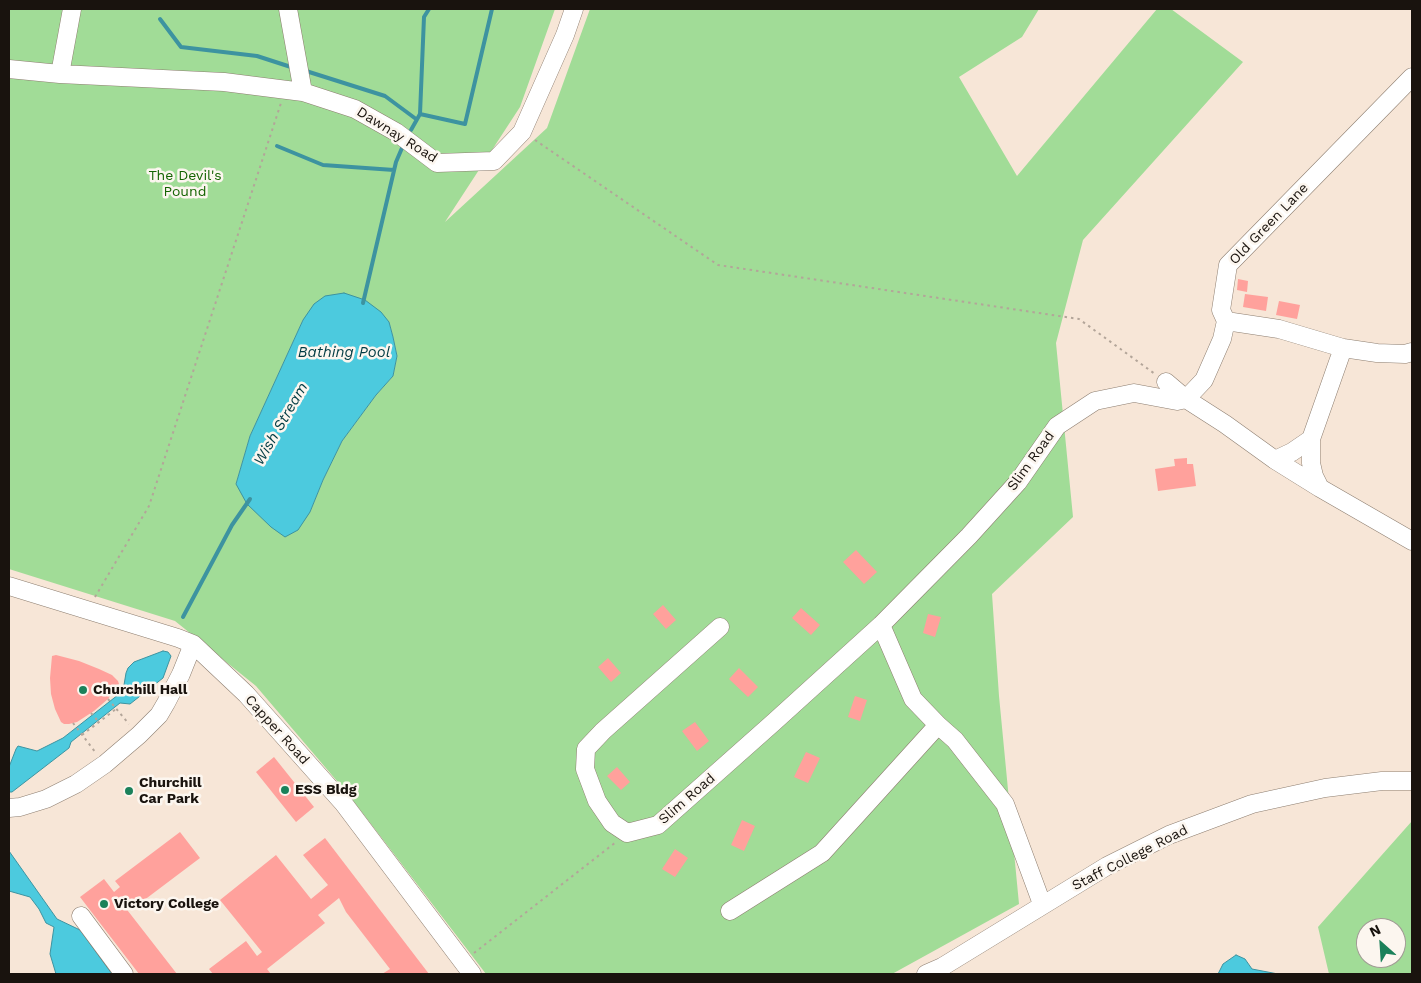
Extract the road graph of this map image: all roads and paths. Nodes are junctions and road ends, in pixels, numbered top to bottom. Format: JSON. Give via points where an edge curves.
{"nodes":[{"id":1,"x":72,"y":9,"type":"edge"},
{"id":2,"x":288,"y":9,"type":"edge"},
{"id":3,"x":574,"y":9,"type":"edge"},
{"id":4,"x":9,"y":70,"type":"edge"},
{"id":5,"x":60,"y":74,"type":"junction"},
{"id":6,"x":1412,"y":77,"type":"edge"},
{"id":7,"x":286,"y":90,"type":"junction"},
{"id":8,"x":303,"y":92,"type":"junction"},
{"id":9,"x":522,"y":132,"type":"junction"},
{"id":10,"x":1226,"y":321,"type":"junction"},
{"id":11,"x":1343,"y":348,"type":"junction"},
{"id":12,"x":1410,"y":350,"type":"edge"},
{"id":13,"x":1166,"y":382,"type":"joint"},
{"id":14,"x":1186,"y":399,"type":"junction"},
{"id":15,"x":1311,"y":439,"type":"junction"},
{"id":16,"x":1275,"y":460,"type":"junction"},
{"id":17,"x":1320,"y":488,"type":"junction"},
{"id":18,"x":1412,"y":542,"type":"edge"},
{"id":19,"x":9,"y":586,"type":"edge"},
{"id":20,"x":88,"y":610,"type":"junction"},
{"id":21,"x":881,"y":625,"type":"junction"},
{"id":22,"x":720,"y":627,"type":"dead end"},
{"id":23,"x":193,"y":644,"type":"junction"},
{"id":24,"x":108,"y":699,"type":"dead end"},
{"id":25,"x":116,"y":708,"type":"junction"},
{"id":26,"x":92,"y":713,"type":"dead end"},
{"id":27,"x":99,"y":722,"type":"junction"},
{"id":28,"x":73,"y":723,"type":"dead end"},
{"id":29,"x":938,"y":725,"type":"junction"},
{"id":30,"x":82,"y":735,"type":"junction"},
{"id":31,"x":139,"y":735,"type":"junction"},
{"id":32,"x":105,"y":764,"type":"junction"},
{"id":33,"x":1412,"y":781,"type":"edge"},
{"id":34,"x":9,"y":808,"type":"edge"},
{"id":35,"x":628,"y":833,"type":"junction"},
{"id":36,"x":1042,"y":904,"type":"junction"},
{"id":37,"x":730,"y":911,"type":"dead end"},
{"id":38,"x":81,"y":916,"type":"dead end"},
{"id":39,"x":468,"y":968,"type":"edge"},
{"id":40,"x":124,"y":974,"type":"edge"},
{"id":41,"x":926,"y":974,"type":"edge"}],
"edges":[{"from":1,"to":5,"type":"street"},
{"from":2,"to":8,"type":"street"},
{"from":3,"to":9,"type":"street","name":"Dawnay Road"},
{"from":4,"to":5,"type":"street","name":"Dawnay Road"},
{"from":5,"to":7,"type":"street","name":"Dawnay Road","via":[[224,82]]},
{"from":6,"to":10,"type":"street","name":"Old Green Lane","via":[[1228,265],[1221,310]]},
{"from":7,"to":8,"type":"street","name":"Dawnay Road"},
{"from":7,"to":20,"type":"path","via":[[149,506]]},
{"from":8,"to":9,"type":"street","name":"Dawnay Road","via":[[355,109],[396,132],[437,162],[494,161]]},
{"from":9,"to":13,"type":"path","via":[[718,265],[1079,319]]},
{"from":10,"to":11,"type":"street","via":[[1279,329]]},
{"from":10,"to":14,"type":"street","name":"Old Green Lane","via":[[1204,380]]},
{"from":11,"to":12,"type":"street","via":[[1377,353]]},
{"from":11,"to":15,"type":"street"},
{"from":13,"to":14,"type":"street"},
{"from":14,"to":16,"type":"street"},
{"from":14,"to":21,"type":"street","name":"Slim Road","via":[[1177,401],[1134,393],[1095,401],[1057,426],[1018,482]]},
{"from":15,"to":16,"type":"street"},
{"from":15,"to":17,"type":"street","via":[[1310,463]]},
{"from":16,"to":17,"type":"street"},
{"from":17,"to":18,"type":"street"},
{"from":19,"to":20,"type":"street","name":"Capper Road"},
{"from":20,"to":23,"type":"street","name":"Capper Road"},
{"from":21,"to":29,"type":"street","via":[[914,699]]},
{"from":21,"to":35,"type":"street","name":"Slim Road","via":[[658,825]]},
{"from":22,"to":35,"type":"street","via":[[603,730],[586,749],[585,768],[597,801],[612,823]]},
{"from":23,"to":31,"type":"street","via":[[166,704]]},
{"from":23,"to":39,"type":"street","name":"Capper Road","via":[[246,694],[344,804]]},
{"from":24,"to":25,"type":"path"},
{"from":25,"to":27,"type":"path"},
{"from":25,"to":31,"type":"path"},
{"from":26,"to":27,"type":"path"},
{"from":27,"to":30,"type":"path"},
{"from":28,"to":30,"type":"path"},
{"from":29,"to":36,"type":"street","via":[[956,740],[1004,804]]},
{"from":29,"to":37,"type":"street","via":[[822,853]]},
{"from":30,"to":32,"type":"path"},
{"from":31,"to":32,"type":"street"},
{"from":32,"to":34,"type":"street","via":[[46,799]]},
{"from":33,"to":36,"type":"street","name":"Staff College Road","via":[[1325,788],[1252,804],[1169,835]]},
{"from":35,"to":39,"type":"path"},
{"from":36,"to":41,"type":"street","name":"Staff College Road"},
{"from":38,"to":40,"type":"street"}]}
